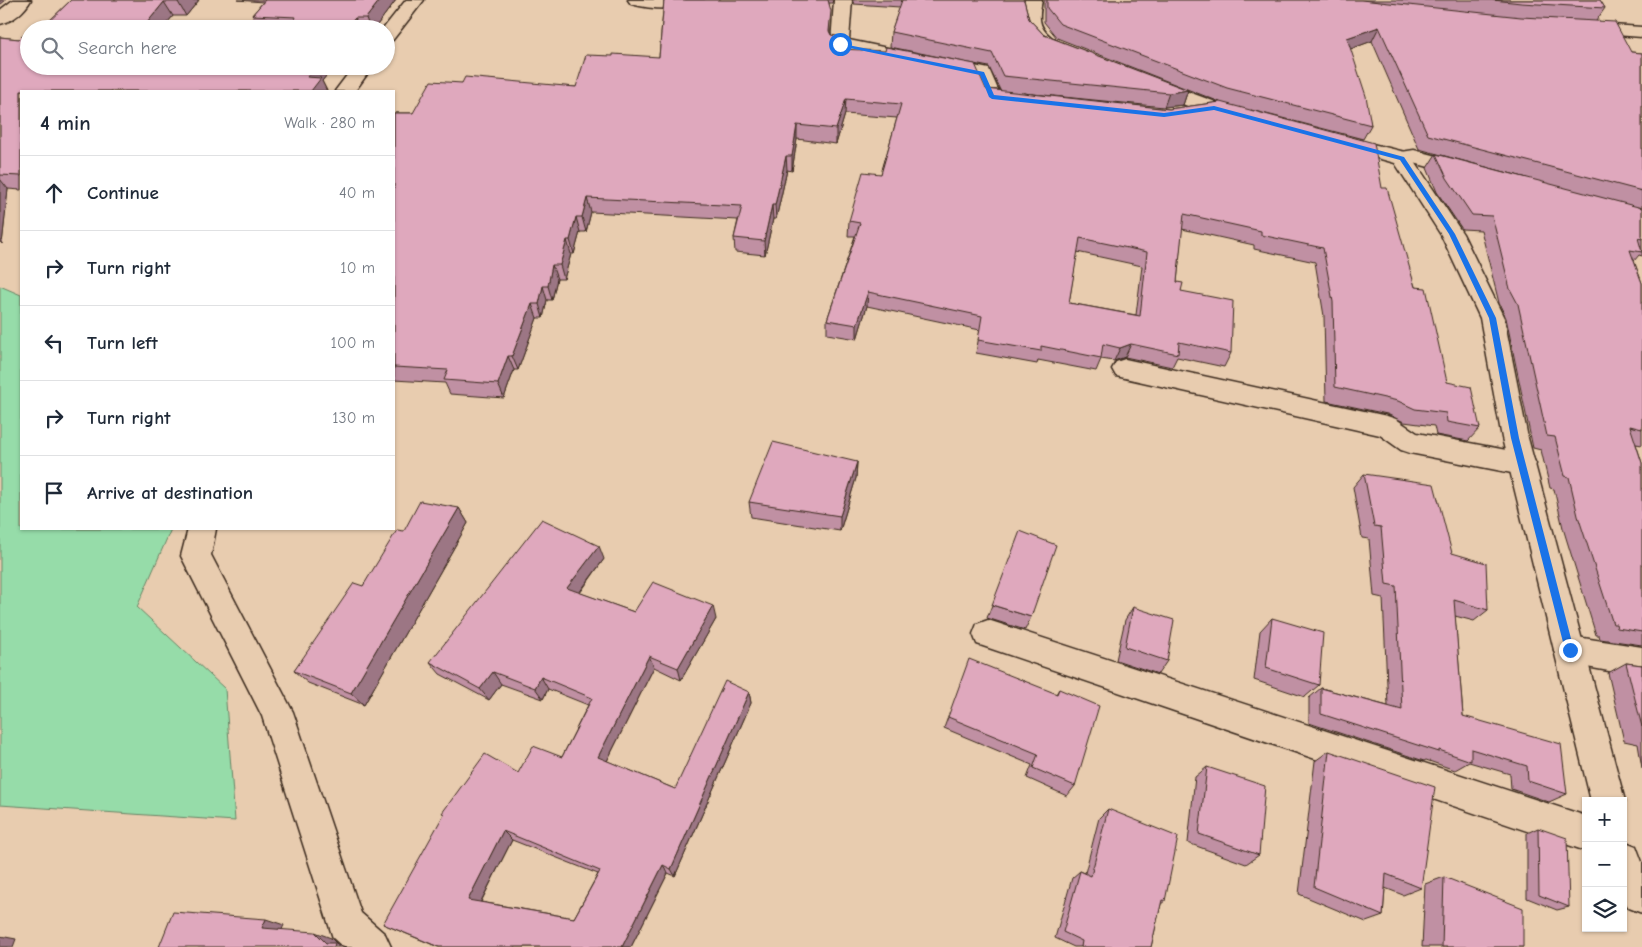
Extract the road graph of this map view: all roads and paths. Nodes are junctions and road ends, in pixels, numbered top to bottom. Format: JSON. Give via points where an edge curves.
{"nodes":[{"id":1,"x":22,"y":0,"type":"edge"},
{"id":2,"x":414,"y":0,"type":"edge"},
{"id":3,"x":637,"y":0,"type":"edge"},
{"id":4,"x":695,"y":0,"type":"edge"},
{"id":5,"x":843,"y":0,"type":"edge"},
{"id":6,"x":1033,"y":0,"type":"edge"},
{"id":7,"x":0,"y":19,"type":"edge"},
{"id":8,"x":395,"y":25,"type":"edge"},
{"id":9,"x":1562,"y":27,"type":"edge"},
{"id":10,"x":1642,"y":32,"type":"edge"},
{"id":11,"x":1076,"y":55,"type":"edge"},
{"id":12,"x":357,"y":75,"type":"edge"},
{"id":13,"x":1130,"y":76,"type":"edge"},
{"id":14,"x":346,"y":90,"type":"edge"},
{"id":15,"x":1040,"y":102,"type":"edge"},
{"id":16,"x":1214,"y":108,"type":"junction"},
{"id":17,"x":1174,"y":113,"type":"edge"},
{"id":18,"x":1261,"y":120,"type":"edge"},
{"id":19,"x":1317,"y":136,"type":"edge"},
{"id":20,"x":1402,"y":158,"type":"junction"},
{"id":21,"x":1490,"y":176,"type":"edge"},
{"id":22,"x":1125,"y":369,"type":"dead end"},
{"id":23,"x":1522,"y":464,"type":"junction"},
{"id":24,"x":202,"y":530,"type":"edge"},
{"id":25,"x":988,"y":634,"type":"dead end"},
{"id":26,"x":1570,"y":650,"type":"junction"},
{"id":27,"x":1642,"y":662,"type":"edge"},
{"id":28,"x":1607,"y":797,"type":"edge"},
{"id":29,"x":1582,"y":833,"type":"edge"},
{"id":30,"x":1627,"y":873,"type":"edge"},
{"id":31,"x":1642,"y":895,"type":"edge"},
{"id":32,"x":372,"y":947,"type":"edge"}],
"edges":[{"from":1,"to":7,"type":"street"},
{"from":2,"to":8,"type":"street"},
{"from":3,"to":4,"type":"street","via":[[657,4]]},
{"from":5,"to":15,"type":"street","via":[[840,44],[982,74],[992,97]]},
{"from":6,"to":11,"type":"street","via":[[1030,20],[1036,32],[1049,44]]},
{"from":9,"to":10,"type":"street"},
{"from":12,"to":14,"type":"street"},
{"from":13,"to":16,"type":"street"},
{"from":16,"to":17,"type":"street"},
{"from":16,"to":18,"type":"street"},
{"from":19,"to":20,"type":"street"},
{"from":20,"to":21,"type":"street","via":[[1414,156]]},
{"from":20,"to":23,"type":"street","via":[[1452,234],[1492,318]]},
{"from":22,"to":23,"type":"street","via":[[1386,426],[1410,442]]},
{"from":23,"to":26,"type":"street"},
{"from":24,"to":32,"type":"street","via":[[196,556],[277,712],[346,925]]},
{"from":25,"to":29,"type":"street"},
{"from":26,"to":27,"type":"street"},
{"from":26,"to":28,"type":"street"},
{"from":30,"to":31,"type":"street"}]}
